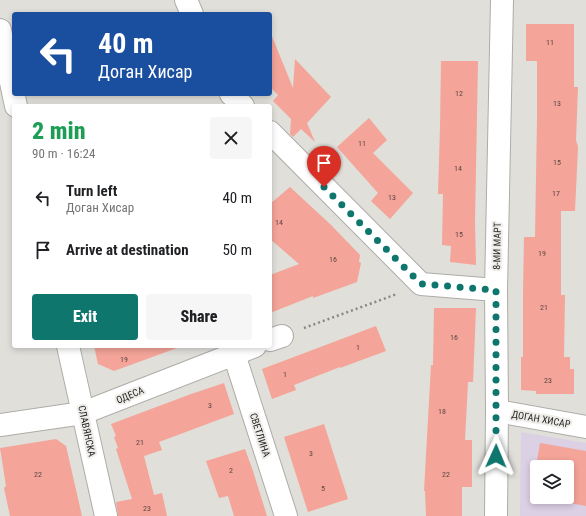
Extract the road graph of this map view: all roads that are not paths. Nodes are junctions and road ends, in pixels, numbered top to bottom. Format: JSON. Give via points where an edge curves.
{"nodes":[{"id":1,"x":186,"y":0,"type":"edge"},
{"id":2,"x":502,"y":0,"type":"edge"},
{"id":3,"x":191,"y":12,"type":"edge"},
{"id":4,"x":0,"y":30,"type":"edge"},
{"id":5,"x":12,"y":87,"type":"edge"},
{"id":6,"x":233,"y":96,"type":"edge"},
{"id":7,"x":241,"y":104,"type":"edge"},
{"id":8,"x":272,"y":134,"type":"edge"},
{"id":9,"x":496,"y":290,"type":"junction"},
{"id":10,"x":68,"y":348,"type":"edge"},
{"id":11,"x":250,"y":348,"type":"edge"},
{"id":12,"x":234,"y":354,"type":"junction"},
{"id":13,"x":497,"y":411,"type":"junction"},
{"id":14,"x":83,"y":414,"type":"junction"},
{"id":15,"x":0,"y":425,"type":"edge"},
{"id":16,"x":586,"y":427,"type":"edge"},
{"id":17,"x":106,"y":516,"type":"edge"},
{"id":18,"x":286,"y":516,"type":"edge"},
{"id":19,"x":496,"y":516,"type":"edge"}],
"edges":[{"from":1,"to":3,"type":"street"},
{"from":2,"to":9,"type":"street","name":"8-МИ МАРТ"},
{"from":4,"to":5,"type":"street"},
{"from":6,"to":7,"type":"street"},
{"from":8,"to":9,"type":"street","via":[[421,284]]},
{"from":9,"to":13,"type":"street","name":"8-МИ МАРТ"},
{"from":10,"to":14,"type":"street","name":"СЛАВЯНСКА"},
{"from":11,"to":12,"type":"street","name":"ОДЕСА"},
{"from":12,"to":14,"type":"street","name":"ОДЕСА"},
{"from":12,"to":18,"type":"street","name":"СВЕТЛИНА"},
{"from":13,"to":16,"type":"street","name":"ДОГАН ХИСАР"},
{"from":13,"to":19,"type":"street","name":"8-МИ МАРТ"},
{"from":14,"to":15,"type":"street","name":"ОДЕСА"},
{"from":14,"to":17,"type":"street","name":"СЛАВЯНСКА"}]}
